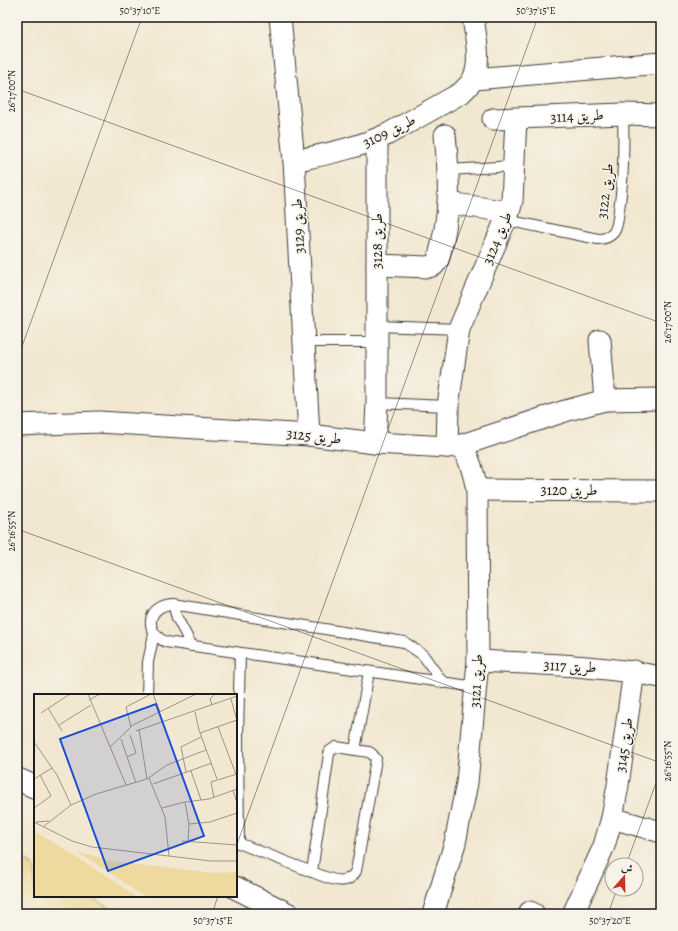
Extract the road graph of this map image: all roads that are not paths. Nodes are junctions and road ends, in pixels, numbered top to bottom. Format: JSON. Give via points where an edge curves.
{"nodes":[{"id":1,"x":280,"y":17,"type":"edge"},
{"id":2,"x":473,"y":17,"type":"edge"},
{"id":3,"x":661,"y":63,"type":"edge"},
{"id":4,"x":474,"y":79,"type":"junction"},
{"id":5,"x":623,"y":114,"type":"junction"},
{"id":6,"x":661,"y":115,"type":"edge"},
{"id":7,"x":516,"y":119,"type":"junction"},
{"id":8,"x":493,"y":120,"type":"dead end"},
{"id":9,"x":445,"y":135,"type":"dead end"},
{"id":10,"x":377,"y":139,"type":"junction"},
{"id":11,"x":294,"y":161,"type":"junction"},
{"id":12,"x":513,"y":166,"type":"junction"},
{"id":13,"x":449,"y":170,"type":"junction"},
{"id":14,"x":449,"y":203,"type":"junction"},
{"id":15,"x":508,"y":216,"type":"junction"},
{"id":16,"x":377,"y":265,"type":"junction"},
{"id":17,"x":459,"y":329,"type":"junction"},
{"id":18,"x":377,"y":334,"type":"junction"},
{"id":19,"x":600,"y":340,"type":"dead end"},
{"id":20,"x":304,"y":342,"type":"junction"},
{"id":21,"x":661,"y":399,"type":"edge"},
{"id":22,"x":605,"y":400,"type":"junction"},
{"id":23,"x":377,"y":403,"type":"junction"},
{"id":24,"x":448,"y":406,"type":"junction"},
{"id":25,"x":17,"y":425,"type":"edge"},
{"id":26,"x":309,"y":434,"type":"junction"},
{"id":27,"x":375,"y":443,"type":"junction"},
{"id":28,"x":455,"y":446,"type":"junction"},
{"id":29,"x":477,"y":490,"type":"junction"},
{"id":30,"x":661,"y":491,"type":"edge"},
{"id":31,"x":173,"y":604,"type":"junction"},
{"id":32,"x":154,"y":634,"type":"junction"},
{"id":33,"x":192,"y":646,"type":"junction"},
{"id":34,"x":240,"y":653,"type":"junction"},
{"id":35,"x":478,"y":661,"type":"junction"},
{"id":36,"x":369,"y":672,"type":"junction"},
{"id":37,"x":634,"y":672,"type":"junction"},
{"id":38,"x":661,"y":677,"type":"edge"},
{"id":39,"x":442,"y":682,"type":"junction"},
{"id":40,"x":476,"y":687,"type":"junction"},
{"id":41,"x":147,"y":694,"type":"edge"},
{"id":42,"x":237,"y":736,"type":"edge"},
{"id":43,"x":356,"y":750,"type":"junction"},
{"id":44,"x":17,"y":779,"type":"edge"},
{"id":45,"x":34,"y":787,"type":"edge"},
{"id":46,"x":612,"y":818,"type":"junction"},
{"id":47,"x":661,"y":832,"type":"edge"},
{"id":48,"x":237,"y":843,"type":"edge"},
{"id":49,"x":312,"y":872,"type":"junction"},
{"id":50,"x":237,"y":888,"type":"edge"},
{"id":51,"x":288,"y":914,"type":"edge"},
{"id":52,"x":433,"y":914,"type":"edge"},
{"id":53,"x":573,"y":914,"type":"edge"}],
"edges":[{"from":1,"to":11,"type":"street","name":"طريق 3129"},
{"from":2,"to":4,"type":"street","via":[[478,60]]},
{"from":3,"to":4,"type":"street"},
{"from":4,"to":10,"type":"street","name":"طريق 3109","via":[[460,93]]},
{"from":5,"to":6,"type":"street","name":"طريق 3114"},
{"from":5,"to":7,"type":"street","name":"طريق 3114"},
{"from":5,"to":15,"type":"lane","name":"طريق 3122","via":[[624,155],[614,232],[604,239],[598,239]]},
{"from":7,"to":8,"type":"street","name":"طريق 3114"},
{"from":7,"to":12,"type":"street","name":"طريق 3124"},
{"from":9,"to":13,"type":"street"},
{"from":10,"to":11,"type":"street","name":"طريق 3109","via":[[352,148]]},
{"from":10,"to":16,"type":"street","name":"طريق 3128"},
{"from":11,"to":20,"type":"street","name":"طريق 3129"},
{"from":12,"to":13,"type":"lane"},
{"from":12,"to":15,"type":"street","name":"طريق 3124","via":[[512,201]]},
{"from":13,"to":14,"type":"street"},
{"from":14,"to":15,"type":"street"},
{"from":14,"to":16,"type":"street","via":[[443,241],[434,265]]},
{"from":15,"to":17,"type":"street","name":"طريق 3124"},
{"from":16,"to":18,"type":"street","name":"طريق 3128"},
{"from":17,"to":18,"type":"lane"},
{"from":17,"to":24,"type":"street","name":"طريق 3124"},
{"from":18,"to":20,"type":"lane"},
{"from":18,"to":23,"type":"street","name":"طريق 3128"},
{"from":19,"to":22,"type":"street"},
{"from":20,"to":26,"type":"street","name":"طريق 3129"},
{"from":21,"to":22,"type":"street","name":"طريق 3125"},
{"from":22,"to":28,"type":"street","name":"طريق 3125"},
{"from":23,"to":24,"type":"lane"},
{"from":23,"to":27,"type":"street","name":"طريق 3128"},
{"from":24,"to":28,"type":"street","name":"طريق 3124"},
{"from":25,"to":26,"type":"street","name":"طريق 3125","via":[[99,422]]},
{"from":26,"to":27,"type":"street","name":"طريق 3125"},
{"from":27,"to":28,"type":"street","name":"طريق 3125"},
{"from":28,"to":29,"type":"street","name":"طريق 3121","via":[[470,459]]},
{"from":29,"to":30,"type":"street","name":"طريق 3120"},
{"from":29,"to":35,"type":"street","name":"طريق 3121"},
{"from":31,"to":32,"type":"lane","via":[[158,607],[153,613],[151,627]]},
{"from":31,"to":33,"type":"lane"},
{"from":31,"to":39,"type":"lane","via":[[404,642],[423,655]]},
{"from":32,"to":33,"type":"lane","via":[[166,642]]},
{"from":32,"to":41,"type":"lane","via":[[148,662]]},
{"from":33,"to":34,"type":"lane"},
{"from":34,"to":36,"type":"lane"},
{"from":34,"to":42,"type":"lane"},
{"from":35,"to":37,"type":"street","name":"طريق 3117","via":[[596,667]]},
{"from":35,"to":40,"type":"street","name":"طريق 3121"},
{"from":36,"to":39,"type":"lane"},
{"from":36,"to":43,"type":"lane"},
{"from":37,"to":38,"type":"street","name":"طريق 3117"},
{"from":37,"to":46,"type":"street","name":"طريق 3145"},
{"from":39,"to":40,"type":"lane"},
{"from":40,"to":52,"type":"street","name":"طريق 3121","via":[[467,783],[455,843]]},
{"from":42,"to":48,"type":"lane"},
{"from":43,"to":49,"type":"lane","via":[[336,747],[330,751]]},
{"from":43,"to":49,"type":"lane","via":[[369,752],[376,759],[356,871],[353,877],[342,882]]},
{"from":44,"to":45,"type":"main road"},
{"from":46,"to":47,"type":"street"},
{"from":46,"to":53,"type":"street","name":"طريق 3145","via":[[604,846]]},
{"from":48,"to":49,"type":"lane"},
{"from":50,"to":51,"type":"main road"}]}
